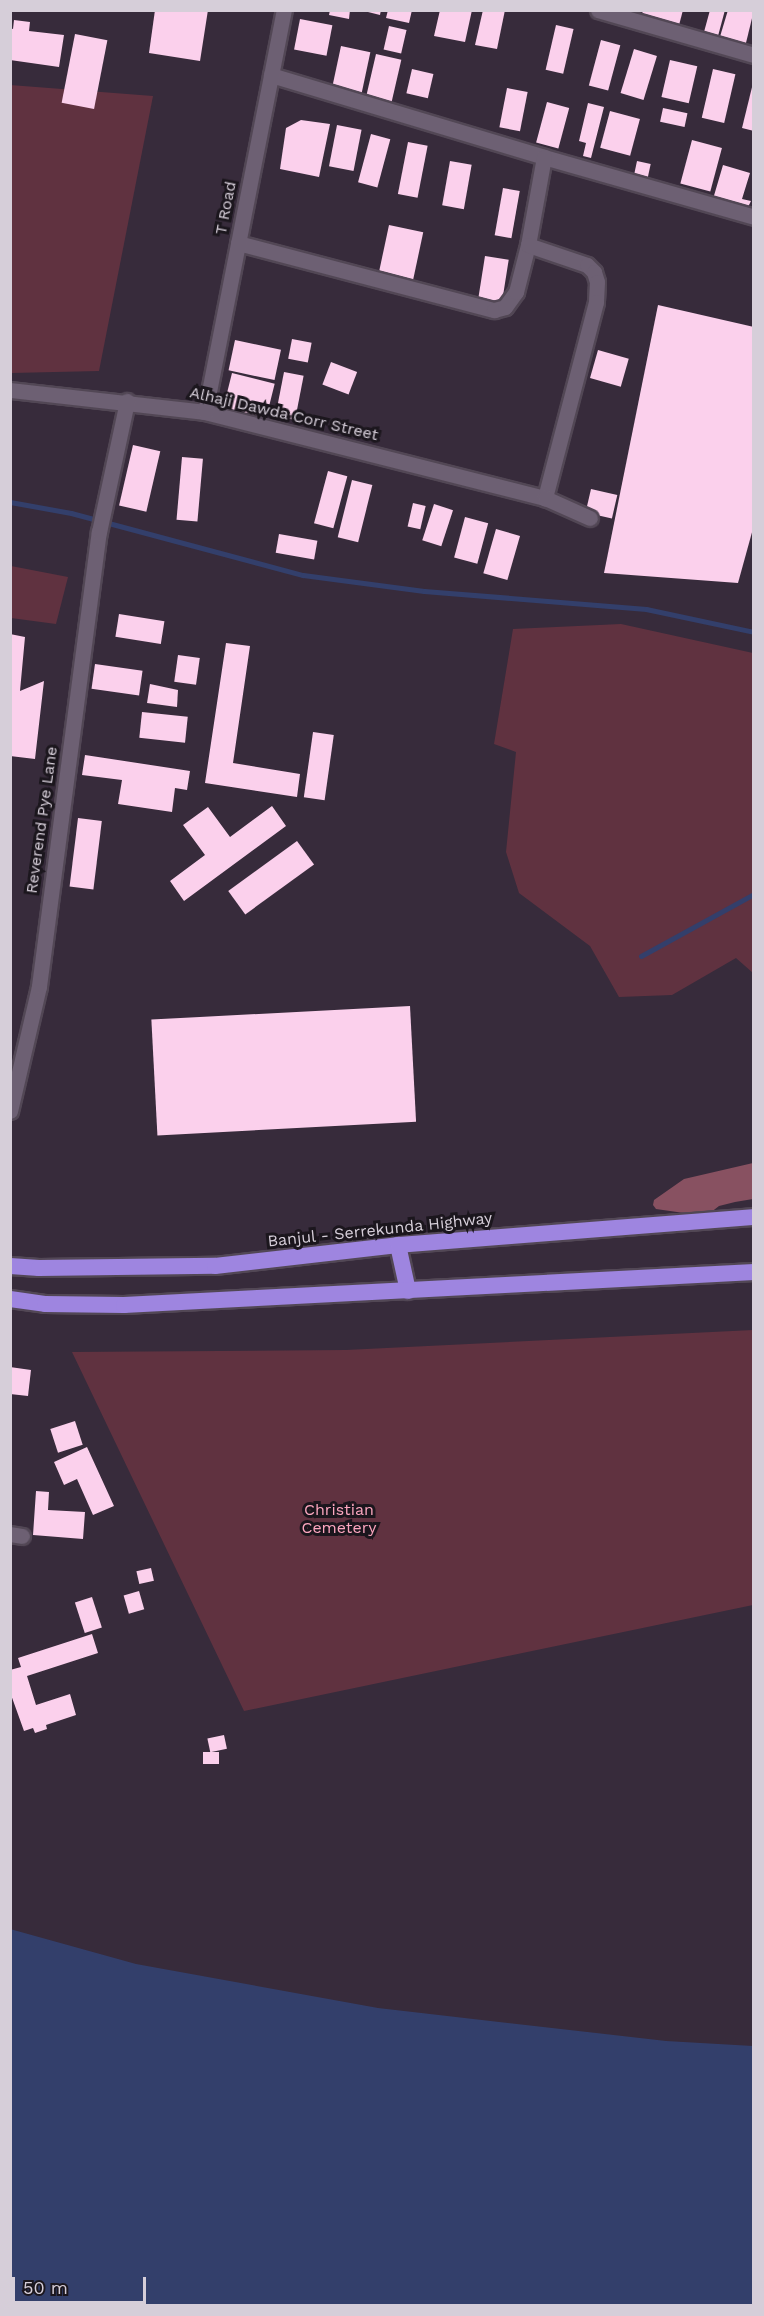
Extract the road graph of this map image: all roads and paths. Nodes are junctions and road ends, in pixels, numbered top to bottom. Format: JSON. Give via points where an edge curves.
{"nodes":[{"id":1,"x":284,"y":10,"type":"edge"},
{"id":2,"x":598,"y":10,"type":"edge"},
{"id":3,"x":637,"y":16,"type":"edge"},
{"id":4,"x":753,"y":55,"type":"edge"},
{"id":5,"x":271,"y":75,"type":"junction"},
{"id":6,"x":544,"y":157,"type":"junction"},
{"id":7,"x":753,"y":217,"type":"edge"},
{"id":8,"x":238,"y":243,"type":"junction"},
{"id":9,"x":528,"y":245,"type":"junction"},
{"id":10,"x":10,"y":390,"type":"edge"},
{"id":11,"x":127,"y":402,"type":"junction"},
{"id":12,"x":205,"y":412,"type":"junction"},
{"id":13,"x":545,"y":498,"type":"junction"},
{"id":14,"x":590,"y":518,"type":"dead end"},
{"id":15,"x":10,"y":1111,"type":"edge"},
{"id":16,"x":753,"y":1216,"type":"edge"},
{"id":17,"x":398,"y":1245,"type":"junction"},
{"id":18,"x":10,"y":1266,"type":"edge"},
{"id":19,"x":753,"y":1272,"type":"edge"},
{"id":20,"x":408,"y":1291,"type":"junction"},
{"id":21,"x":10,"y":1299,"type":"edge"}],
"edges":[{"from":1,"to":5,"type":"street","name":"T Road"},
{"from":2,"to":3,"type":"street"},
{"from":3,"to":4,"type":"street"},
{"from":5,"to":6,"type":"street"},
{"from":5,"to":8,"type":"street","name":"T Road"},
{"from":6,"to":7,"type":"street"},
{"from":6,"to":9,"type":"street"},
{"from":8,"to":9,"type":"street","via":[[494,310],[506,307],[516,292]]},
{"from":8,"to":12,"type":"street","name":"T Road"},
{"from":9,"to":13,"type":"street","via":[[587,265],[597,282],[596,302]]},
{"from":10,"to":11,"type":"street","name":"Alhaji Dawda Corr Street"},
{"from":11,"to":12,"type":"street","name":"Alhaji Dawda Corr Street"},
{"from":11,"to":15,"type":"street","name":"Reverend Pye Lane","via":[[99,532],[39,986]]},
{"from":12,"to":13,"type":"street","name":"Alhaji Dawda Corr Street"},
{"from":13,"to":14,"type":"street","name":"Alhaji Dawda Corr Street"},
{"from":16,"to":17,"type":"highway","name":"Banjul - Serrekunda Highway"},
{"from":17,"to":18,"type":"highway","name":"Banjul - Serrekunda Highway","via":[[215,1266]]},
{"from":17,"to":20,"type":"highway"},
{"from":19,"to":20,"type":"highway"},
{"from":20,"to":21,"type":"highway","via":[[124,1305],[45,1304]]}]}
